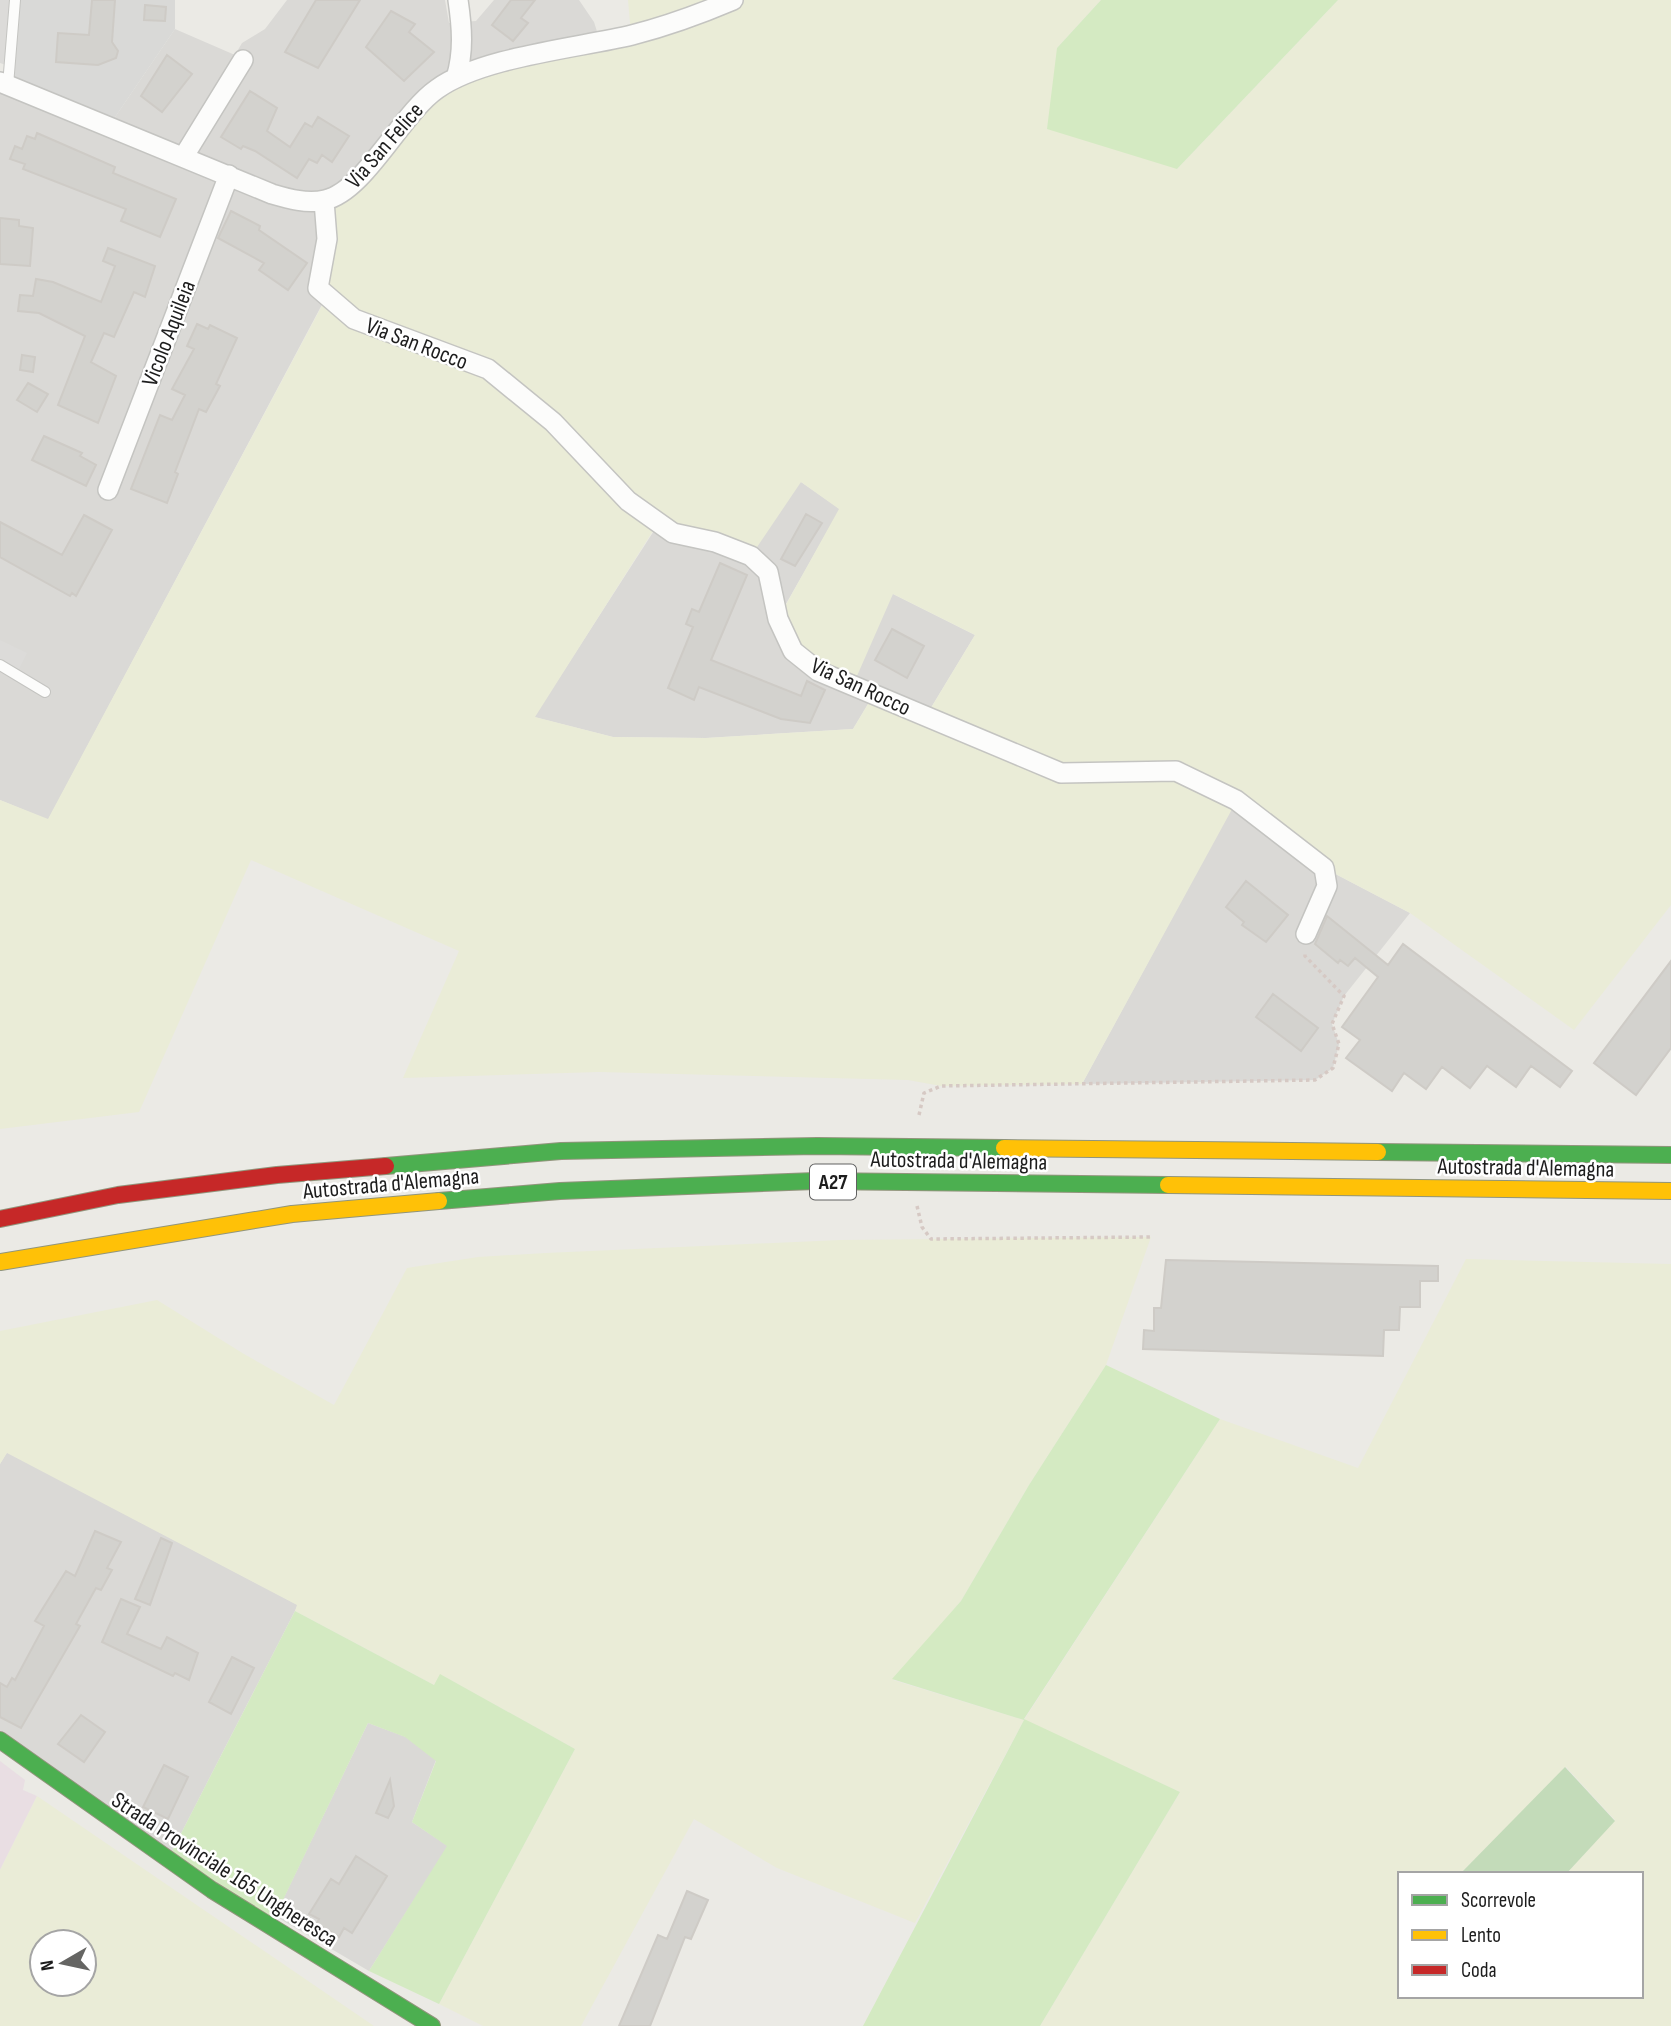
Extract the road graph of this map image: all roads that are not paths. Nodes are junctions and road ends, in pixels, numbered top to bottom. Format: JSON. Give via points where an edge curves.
{"nodes":[{"id":1,"x":15,"y":0,"type":"edge"},
{"id":2,"x":458,"y":0,"type":"edge"},
{"id":3,"x":733,"y":0,"type":"edge"},
{"id":4,"x":243,"y":60,"type":"dead end"},
{"id":5,"x":456,"y":78,"type":"junction"},
{"id":6,"x":4,"y":84,"type":"edge"},
{"id":7,"x":184,"y":156,"type":"junction"},
{"id":8,"x":229,"y":175,"type":"junction"},
{"id":9,"x":324,"y":201,"type":"junction"},
{"id":10,"x":108,"y":490,"type":"dead end"},
{"id":11,"x":0,"y":665,"type":"edge"},
{"id":12,"x":45,"y":692,"type":"dead end"},
{"id":13,"x":1306,"y":934,"type":"road end"},
{"id":14,"x":1671,"y":1155,"type":"edge"},
{"id":15,"x":1671,"y":1191,"type":"edge"},
{"id":16,"x":97,"y":1200,"type":"junction"},
{"id":17,"x":0,"y":1210,"type":"edge"},
{"id":18,"x":0,"y":1219,"type":"edge"},
{"id":19,"x":0,"y":1262,"type":"edge"},
{"id":20,"x":0,"y":1740,"type":"edge"},
{"id":21,"x":432,"y":2026,"type":"edge"}],
"edges":[{"from":1,"to":6,"type":"lane"},
{"from":2,"to":5,"type":"street","via":[[463,30]]},
{"from":3,"to":5,"type":"street","name":"Via San Felice","via":[[673,23]]},
{"from":4,"to":7,"type":"street"},
{"from":5,"to":9,"type":"street","name":"Via San Felice","via":[[422,101],[351,186]]},
{"from":6,"to":7,"type":"street","name":"Via San Felice"},
{"from":7,"to":8,"type":"street","name":"Via San Felice"},
{"from":8,"to":9,"type":"street","name":"Via San Felice","via":[[289,198]]},
{"from":8,"to":10,"type":"street","name":"Vicolo Aquileia"},
{"from":9,"to":13,"type":"street","name":"Via San Rocco","via":[[327,239],[318,288],[326,298],[354,319],[488,369],[553,422],[628,501],[673,533],[751,556],[768,572],[778,619],[793,651],[818,671],[1060,774],[1176,771],[1236,800],[1324,868],[1327,886]]},
{"from":11,"to":12,"type":"lane"},
{"from":14,"to":16,"type":"main road","name":"Autostrada d'Alemagna","number":"A27","via":[[817,1146],[561,1151],[277,1175]]},
{"from":15,"to":19,"type":"main road","name":"Autostrada d'Alemagna","number":"A27","via":[[815,1181],[560,1191],[292,1214]]},
{"from":16,"to":17,"type":"main road"},
{"from":16,"to":18,"type":"main road","name":"Autostrada d'Alemagna","number":"A27"},
{"from":20,"to":21,"type":"main road","name":"Strada Provinciale 165 Ungheresca","via":[[93,1810],[270,1927]]}]}
